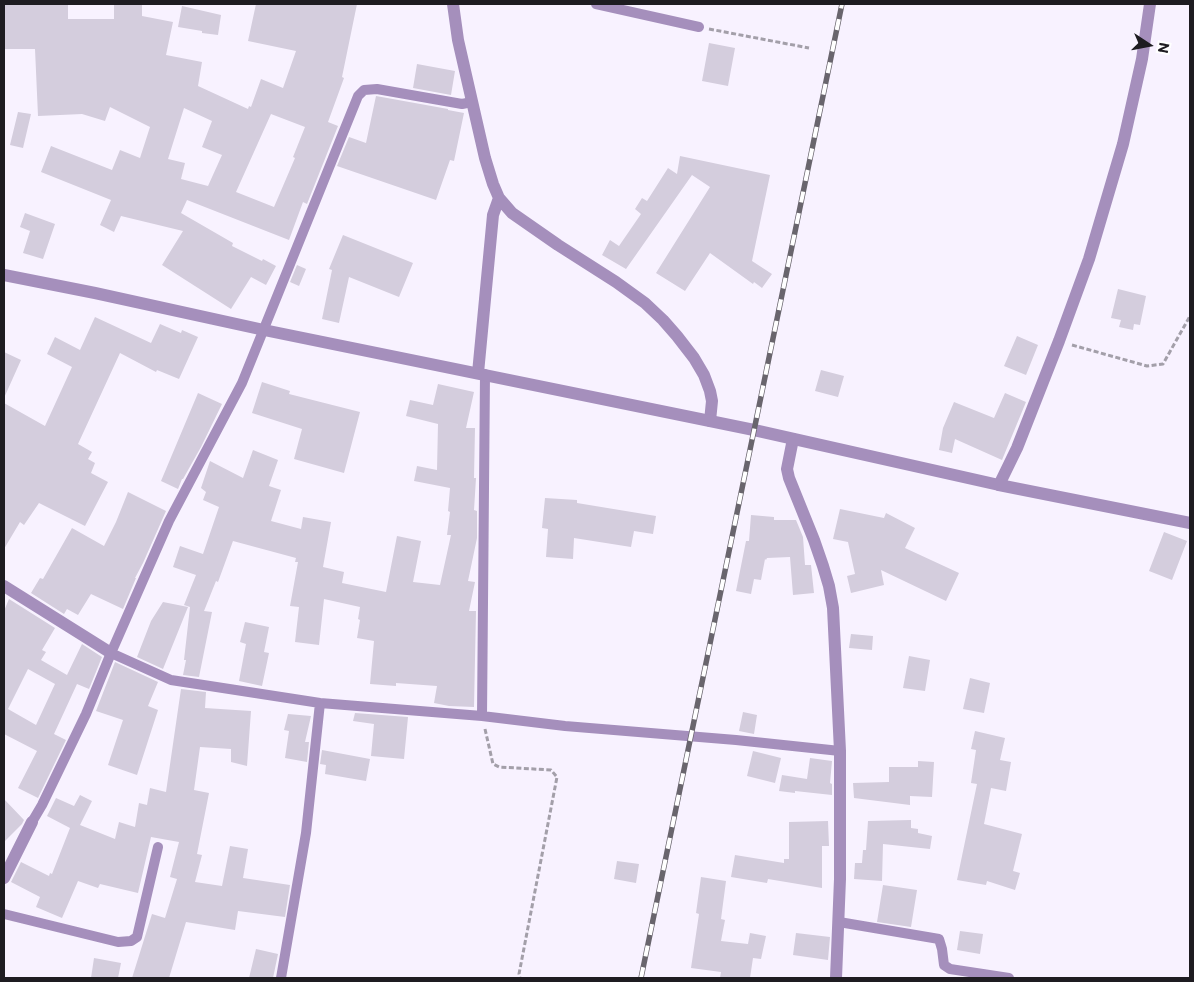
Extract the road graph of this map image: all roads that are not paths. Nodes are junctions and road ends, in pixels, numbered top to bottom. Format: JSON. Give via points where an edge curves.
{"nodes":[{"id":1,"x":452,"y":4,"type":"edge"},
{"id":2,"x":596,"y":4,"type":"edge"},
{"id":3,"x":1150,"y":4,"type":"edge"},
{"id":4,"x":699,"y":26,"type":"road end"},
{"id":5,"x":472,"y":102,"type":"junction"},
{"id":6,"x":499,"y":198,"type":"junction"},
{"id":7,"x":4,"y":276,"type":"edge"},
{"id":8,"x":264,"y":330,"type":"junction"},
{"id":9,"x":481,"y":374,"type":"junction"},
{"id":10,"x":710,"y":422,"type":"junction"},
{"id":11,"x":793,"y":439,"type":"junction"},
{"id":12,"x":999,"y":485,"type":"junction"},
{"id":13,"x":1190,"y":523,"type":"edge"},
{"id":14,"x":4,"y":586,"type":"edge"},
{"id":15,"x":111,"y":653,"type":"junction"},
{"id":16,"x":320,"y":703,"type":"junction"},
{"id":17,"x":482,"y":716,"type":"junction"},
{"id":18,"x":840,"y":751,"type":"junction"},
{"id":19,"x":32,"y":822,"type":"joint"},
{"id":20,"x":158,"y":847,"type":"dead end"},
{"id":21,"x":4,"y":878,"type":"edge"},
{"id":22,"x":4,"y":914,"type":"edge"},
{"id":23,"x":839,"y":922,"type":"junction"},
{"id":24,"x":282,"y":978,"type":"edge"},
{"id":25,"x":836,"y":978,"type":"edge"},
{"id":26,"x":1009,"y":978,"type":"edge"}],
"edges":[{"from":1,"to":5,"type":"street"},
{"from":2,"to":4,"type":"lane"},
{"from":3,"to":12,"type":"street","via":[[1142,59],[1122,144],[1088,259],[1017,448]]},
{"from":5,"to":6,"type":"street","via":[[485,158]]},
{"from":5,"to":8,"type":"lane","via":[[462,104],[377,89],[364,90],[358,96]]},
{"from":6,"to":9,"type":"street","via":[[493,215]]},
{"from":6,"to":10,"type":"street","via":[[512,213],[616,282],[663,320],[704,375],[712,401]]},
{"from":7,"to":8,"type":"street","via":[[95,292]]},
{"from":8,"to":9,"type":"street"},
{"from":8,"to":15,"type":"lane","via":[[242,383],[169,521]]},
{"from":9,"to":10,"type":"street"},
{"from":9,"to":17,"type":"lane"},
{"from":10,"to":11,"type":"street"},
{"from":11,"to":12,"type":"street"},
{"from":11,"to":18,"type":"street","via":[[787,469],[789,478],[823,566],[833,608]]},
{"from":12,"to":13,"type":"street"},
{"from":14,"to":15,"type":"street"},
{"from":15,"to":16,"type":"lane","via":[[171,680]]},
{"from":15,"to":19,"type":"lane","via":[[68,753]]},
{"from":16,"to":17,"type":"lane"},
{"from":16,"to":24,"type":"lane","via":[[306,833]]},
{"from":17,"to":18,"type":"lane"},
{"from":18,"to":23,"type":"street"},
{"from":19,"to":21,"type":"street"},
{"from":20,"to":22,"type":"lane","via":[[137,936],[131,941],[118,942]]},
{"from":23,"to":25,"type":"street"},
{"from":23,"to":26,"type":"lane","via":[[939,939],[944,965],[950,969]]}]}
